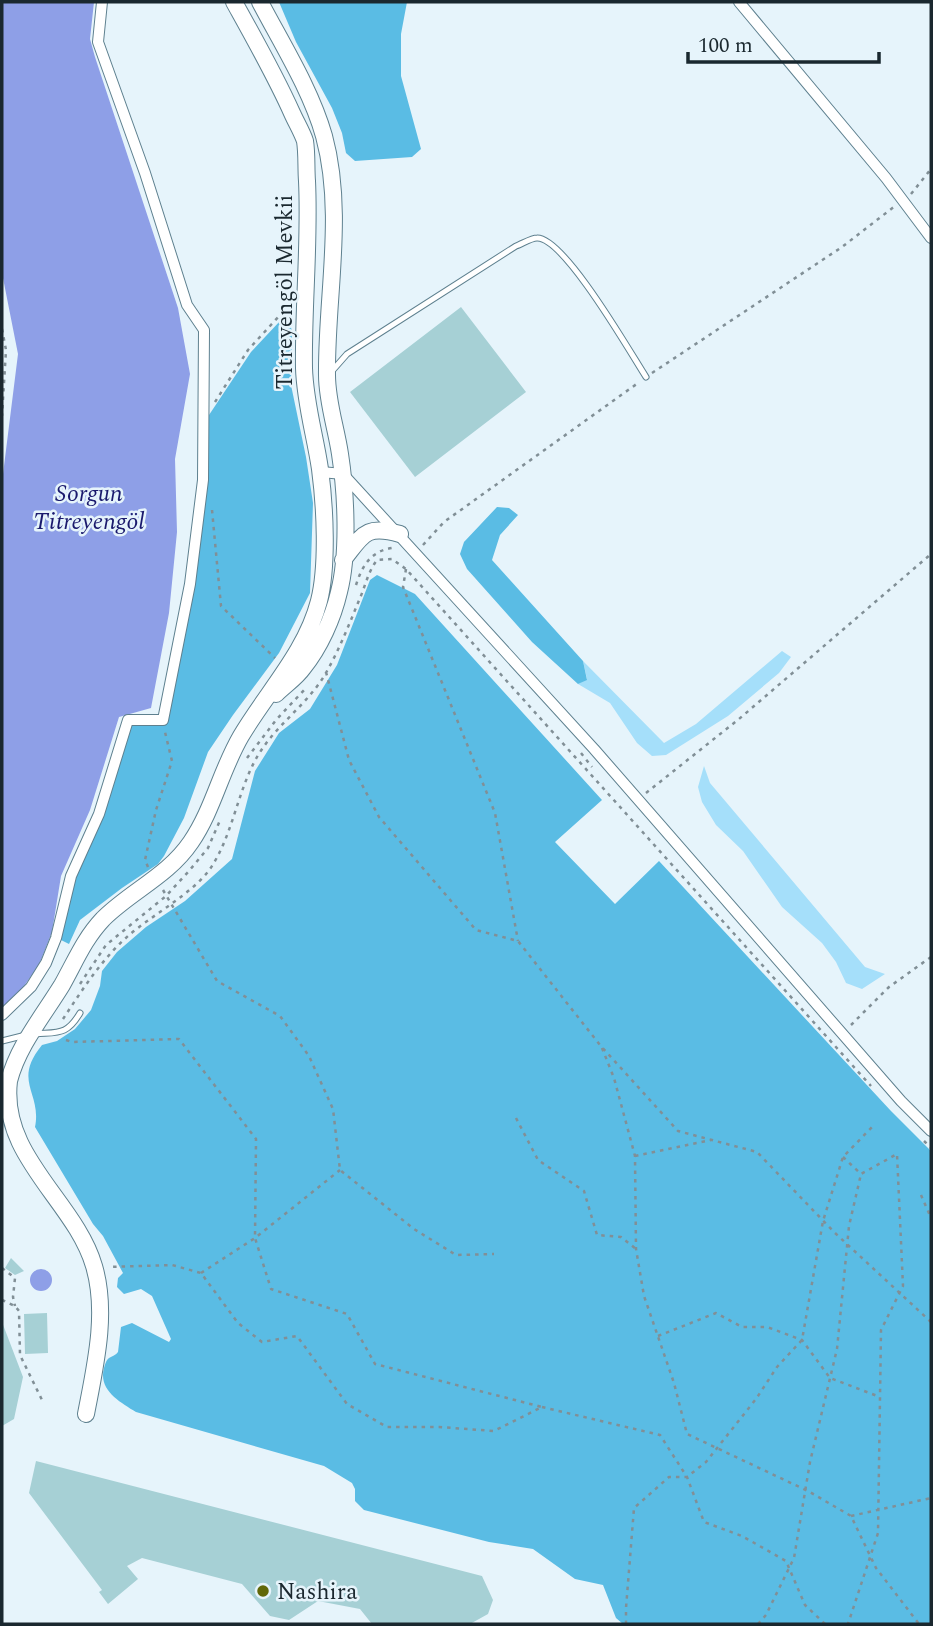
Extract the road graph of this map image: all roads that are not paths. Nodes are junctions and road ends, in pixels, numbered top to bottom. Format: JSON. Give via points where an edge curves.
{"nodes":[{"id":1,"x":102,"y":2,"type":"edge"},
{"id":2,"x":234,"y":2,"type":"edge"},
{"id":3,"x":260,"y":2,"type":"edge"},
{"id":4,"x":739,"y":2,"type":"edge"},
{"id":5,"x":931,"y":238,"type":"edge"},
{"id":6,"x":327,"y":376,"type":"junction"},
{"id":7,"x":646,"y":377,"type":"road end"},
{"id":8,"x":321,"y":472,"type":"junction"},
{"id":9,"x":343,"y":474,"type":"junction"},
{"id":10,"x":400,"y":534,"type":"junction"},
{"id":11,"x":343,"y":560,"type":"junction"},
{"id":12,"x":262,"y":708,"type":"junction"},
{"id":13,"x":80,"y":1013,"type":"dead end"},
{"id":14,"x":2,"y":1015,"type":"edge"},
{"id":15,"x":30,"y":1034,"type":"junction"},
{"id":16,"x":2,"y":1041,"type":"edge"},
{"id":17,"x":4,"y":1088,"type":"edge"},
{"id":18,"x":931,"y":1131,"type":"edge"},
{"id":19,"x":86,"y":1414,"type":"dead end"}],
"edges":[{"from":1,"to":14,"type":"street","via":[[99,42],[187,305],[204,330],[203,480],[190,584],[163,720],[128,720],[99,814],[71,876],[46,963],[31,988]]},
{"from":2,"to":8,"type":"street","name":"Titreyengöl Mevkii","via":[[304,141],[308,195],[304,368]]},
{"from":3,"to":6,"type":"street","name":"Titreyengöl Mevkii","via":[[300,77],[324,136],[334,197]]},
{"from":4,"to":5,"type":"street"},
{"from":6,"to":7,"type":"lane","via":[[348,354],[516,246],[537,238],[549,242],[573,264]]},
{"from":6,"to":9,"type":"street","name":"Titreyengöl Mevkii"},
{"from":8,"to":9,"type":"street"},
{"from":8,"to":12,"type":"street","name":"Titreyengöl Mevkii","via":[[323,581],[318,606]]},
{"from":9,"to":10,"type":"street"},
{"from":9,"to":11,"type":"street","name":"Titreyengöl Mevkii"},
{"from":10,"to":11,"type":"street","via":[[380,528],[369,531]]},
{"from":10,"to":18,"type":"street"},
{"from":11,"to":12,"type":"street","name":"Titreyengöl Mevkii","via":[[337,601],[315,651]]},
{"from":12,"to":15,"type":"street","name":"Titreyengöl Mevkii","via":[[243,733],[190,843],[156,880],[122,903],[86,939]]},
{"from":13,"to":15,"type":"lane","via":[[63,1032]]},
{"from":15,"to":16,"type":"lane"},
{"from":15,"to":17,"type":"street","name":"Titreyengöl Mevkii"},
{"from":17,"to":19,"type":"street","via":[[7,1123],[15,1146],[79,1237],[95,1268],[100,1316]]}]}
